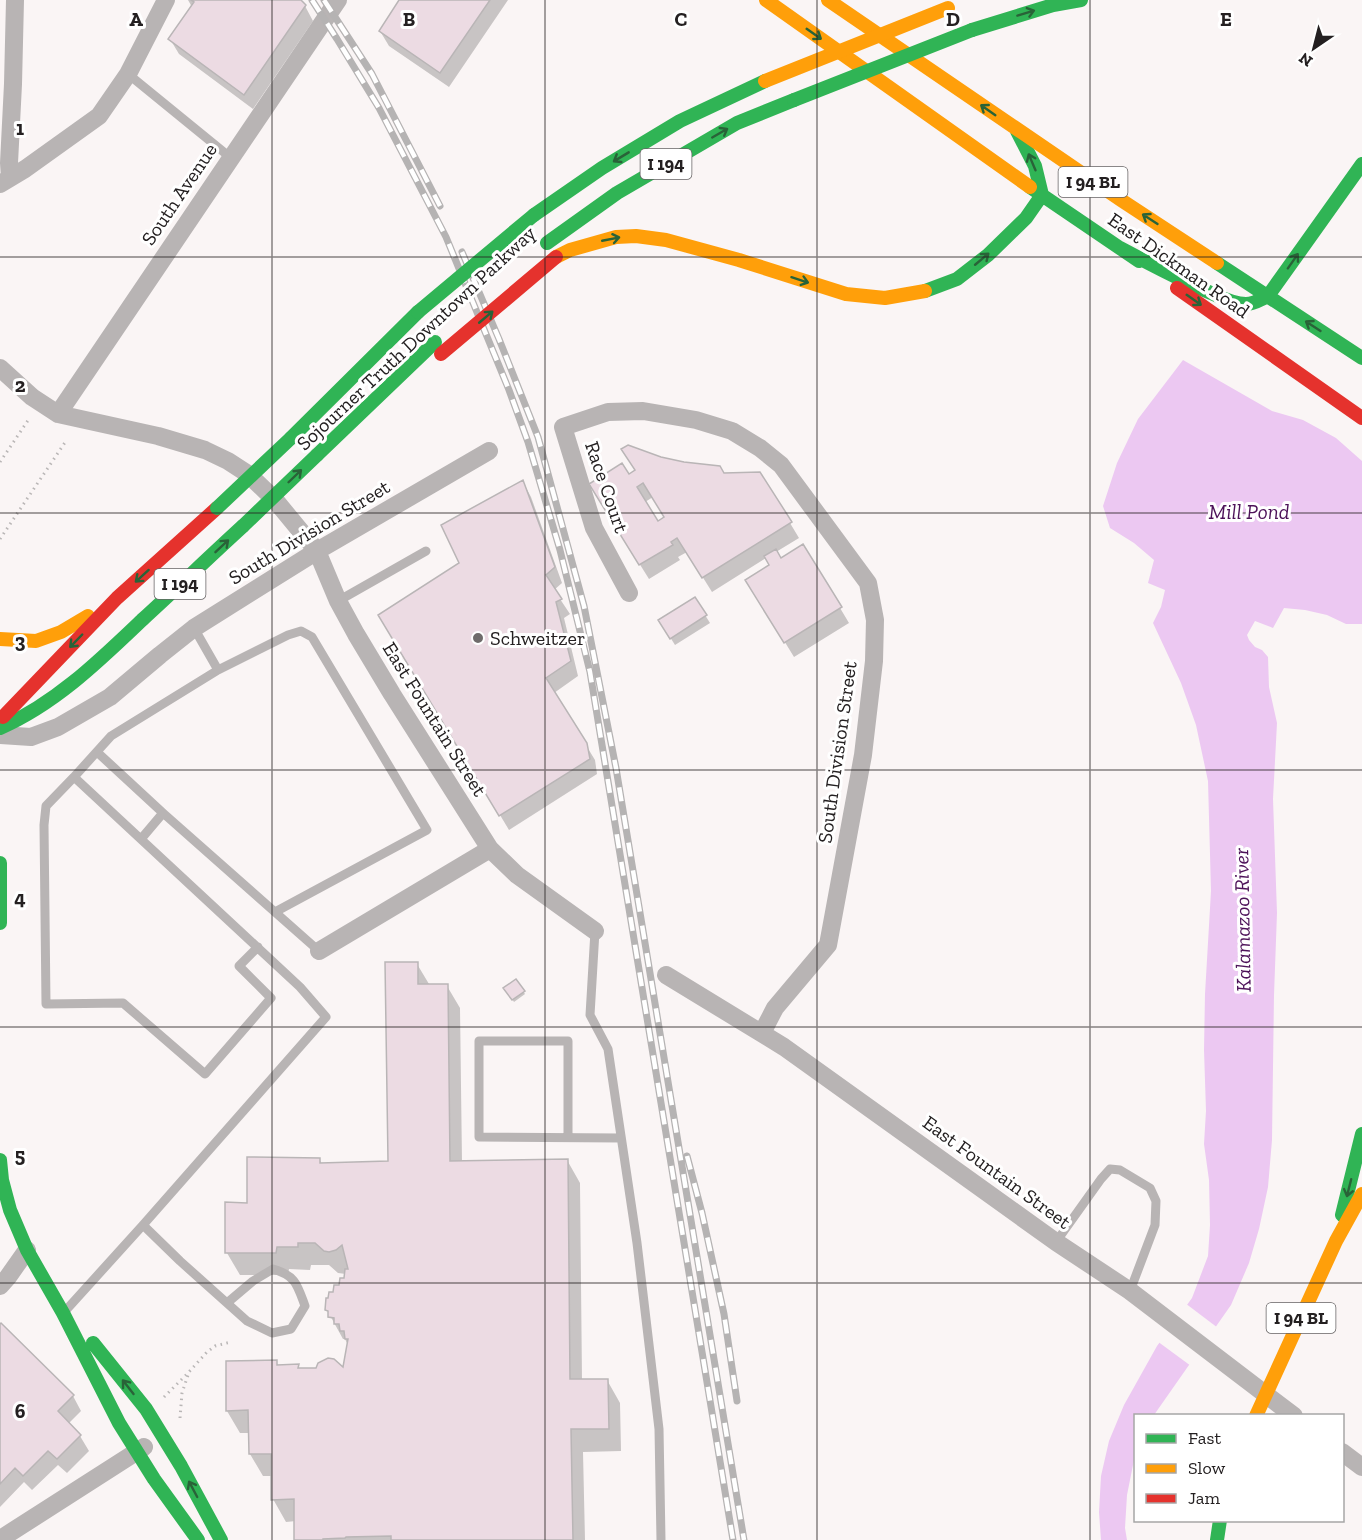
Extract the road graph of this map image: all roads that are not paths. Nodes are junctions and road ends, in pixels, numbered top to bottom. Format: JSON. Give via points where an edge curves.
{"nodes":[{"id":1,"x":15,"y":0,"type":"edge"},
{"id":2,"x":166,"y":0,"type":"edge"},
{"id":3,"x":338,"y":0,"type":"edge"},
{"id":4,"x":766,"y":0,"type":"edge"},
{"id":5,"x":828,"y":0,"type":"edge"},
{"id":6,"x":1081,"y":0,"type":"edge"},
{"id":7,"x":953,"y":6,"type":"dead end"},
{"id":8,"x":128,"y":74,"type":"junction"},
{"id":9,"x":7,"y":84,"type":"edge"},
{"id":10,"x":1017,"y":130,"type":"junction"},
{"id":11,"x":231,"y":158,"type":"junction"},
{"id":12,"x":1362,"y":164,"type":"edge"},
{"id":13,"x":5,"y":181,"type":"edge"},
{"id":14,"x":1042,"y":195,"type":"junction"},
{"id":15,"x":542,"y":247,"type":"dead end"},
{"id":16,"x":1120,"y":248,"type":"junction"},
{"id":17,"x":1268,"y":296,"type":"junction"},
{"id":18,"x":452,"y":327,"type":"dead end"},
{"id":19,"x":438,"y":348,"type":"junction"},
{"id":20,"x":1362,"y":358,"type":"edge"},
{"id":21,"x":0,"y":368,"type":"edge"},
{"id":22,"x":58,"y":414,"type":"junction"},
{"id":23,"x":1362,"y":418,"type":"edge"},
{"id":24,"x":563,"y":427,"type":"joint"},
{"id":25,"x":489,"y":451,"type":"dead end"},
{"id":26,"x":317,"y":551,"type":"junction"},
{"id":27,"x":426,"y":551,"type":"dead end"},
{"id":28,"x":629,"y":593,"type":"dead end"},
{"id":29,"x":117,"y":598,"type":"junction"},
{"id":30,"x":338,"y":601,"type":"junction"},
{"id":31,"x":194,"y":628,"type":"junction"},
{"id":32,"x":0,"y":639,"type":"edge"},
{"id":33,"x":218,"y":670,"type":"junction"},
{"id":34,"x":0,"y":720,"type":"edge"},
{"id":35,"x":0,"y":728,"type":"edge"},
{"id":36,"x":0,"y":735,"type":"edge"},
{"id":37,"x":97,"y":752,"type":"junction"},
{"id":38,"x":74,"y":777,"type":"junction"},
{"id":39,"x":163,"y":813,"type":"junction"},
{"id":40,"x":141,"y":839,"type":"junction"},
{"id":41,"x":490,"y":849,"type":"junction"},
{"id":42,"x":0,"y":863,"type":"edge"},
{"id":43,"x":275,"y":912,"type":"junction"},
{"id":44,"x":0,"y":923,"type":"edge"},
{"id":45,"x":595,"y":931,"type":"joint"},
{"id":46,"x":258,"y":947,"type":"junction"},
{"id":47,"x":319,"y":951,"type":"joint"},
{"id":48,"x":666,"y":975,"type":"dead end"},
{"id":49,"x":762,"y":1033,"type":"junction"},
{"id":50,"x":1362,"y":1134,"type":"edge"},
{"id":51,"x":568,"y":1137,"type":"junction"},
{"id":52,"x":621,"y":1138,"type":"junction"},
{"id":53,"x":0,"y":1167,"type":"edge"},
{"id":54,"x":1362,"y":1194,"type":"edge"},
{"id":55,"x":143,"y":1225,"type":"junction"},
{"id":56,"x":1336,"y":1241,"type":"junction"},
{"id":57,"x":1056,"y":1242,"type":"junction"},
{"id":58,"x":27,"y":1250,"type":"junction"},
{"id":59,"x":0,"y":1286,"type":"edge"},
{"id":60,"x":1130,"y":1291,"type":"junction"},
{"id":61,"x":227,"y":1303,"type":"junction"},
{"id":62,"x":63,"y":1313,"type":"junction"},
{"id":63,"x":1266,"y":1394,"type":"junction"},
{"id":64,"x":1257,"y":1414,"type":"edge"},
{"id":65,"x":1291,"y":1414,"type":"edge"},
{"id":66,"x":162,"y":1435,"type":"junction"},
{"id":67,"x":136,"y":1452,"type":"junction"},
{"id":68,"x":1344,"y":1454,"type":"edge"},
{"id":69,"x":1362,"y":1467,"type":"edge"},
{"id":70,"x":1220,"y":1522,"type":"edge"},
{"id":71,"x":3,"y":1537,"type":"edge"},
{"id":72,"x":198,"y":1540,"type":"edge"},
{"id":73,"x":221,"y":1540,"type":"edge"},
{"id":74,"x":662,"y":1540,"type":"edge"},
{"id":75,"x":1216,"y":1540,"type":"edge"}],
"edges":[{"from":1,"to":9,"type":"street"},
{"from":2,"to":8,"type":"street"},
{"from":3,"to":11,"type":"street","name":"South Avenue"},
{"from":4,"to":14,"type":"main road","name":"East Dickman Road","number":"I 94 BL","one_way":true},
{"from":10,"to":5,"type":"main road","name":"East Dickman Road","number":"I 94 BL","one_way":true},
{"from":15,"to":6,"type":"main road","name":"Sojourner Truth Downtown Parkway","number":"I 194","one_way":true,"bridge":true,"via":[[617,193],[737,123],[972,30]]},
{"from":7,"to":29,"type":"main road","name":"Sojourner Truth Downtown Parkway","number":"I 194","one_way":true,"bridge":true,"via":[[765,81],[680,121],[534,215],[418,312],[291,438]]},
{"from":8,"to":11,"type":"lane"},
{"from":8,"to":13,"type":"street","via":[[99,116]]},
{"from":9,"to":13,"type":"street","via":[[9,163]]},
{"from":14,"to":10,"type":"main road","one_way":true,"via":[[1035,166]]},
{"from":17,"to":10,"type":"main road","name":"East Dickman Road","number":"I 94 BL","one_way":true},
{"from":11,"to":22,"type":"street","name":"South Avenue"},
{"from":17,"to":12,"type":"main road","one_way":true},
{"from":14,"to":16,"type":"main road","name":"East Dickman Road","number":"I 94 BL"},
{"from":19,"to":14,"type":"main road","one_way":true,"bridge":true,"via":[[556,257],[616,237],[666,240],[846,294],[885,298],[923,292],[957,279],[988,255],[1026,218]]},
{"from":16,"to":17,"type":"main road","via":[[1229,301],[1246,305]]},
{"from":16,"to":23,"type":"main road","name":"East Dickman Road","number":"I 94 BL","one_way":true},
{"from":20,"to":17,"type":"main road","name":"East Dickman Road","number":"I 94 BL","one_way":true},
{"from":18,"to":19,"type":"main road","name":"Sojourner Truth Downtown Parkway","number":"I 194"},
{"from":35,"to":19,"type":"main road","name":"Sojourner Truth Downtown Parkway","number":"I 194","one_way":true,"bridge":true,"via":[[52,699],[118,643],[409,367]]},
{"from":21,"to":22,"type":"street"},
{"from":22,"to":26,"type":"street","name":"East Fountain Street","via":[[158,436],[228,461],[275,500]]},
{"from":24,"to":28,"type":"street","name":"Race Court","via":[[594,528]]},
{"from":24,"to":49,"type":"street","name":"South Division Street","via":[[608,412],[643,411],[732,431],[781,465],[868,583],[875,620],[865,743],[828,945],[775,1008]]},
{"from":25,"to":26,"type":"street","name":"South Division Street"},
{"from":26,"to":30,"type":"street","name":"East Fountain Street"},
{"from":26,"to":31,"type":"street","name":"South Division Street"},
{"from":27,"to":30,"type":"lane"},
{"from":29,"to":32,"type":"main road","via":[[61,632],[36,640]]},
{"from":29,"to":34,"type":"main road","name":"Sojourner Truth Downtown Parkway","number":"I 194","one_way":true},
{"from":30,"to":41,"type":"street","name":"East Fountain Street"},
{"from":31,"to":33,"type":"lane"},
{"from":31,"to":36,"type":"street","name":"South Division Street","via":[[110,697],[58,727],[31,737]]},
{"from":33,"to":37,"type":"lane","via":[[111,736]]},
{"from":33,"to":43,"type":"lane","via":[[288,635],[301,631],[312,637],[427,830]]},
{"from":37,"to":38,"type":"lane"},
{"from":37,"to":39,"type":"lane"},
{"from":38,"to":40,"type":"lane"},
{"from":38,"to":46,"type":"lane","via":[[46,806],[46,1004],[123,1002],[205,1074],[271,998],[239,966]]},
{"from":39,"to":40,"type":"lane"},
{"from":39,"to":43,"type":"lane"},
{"from":40,"to":46,"type":"lane"},
{"from":41,"to":45,"type":"street","name":"East Fountain Street","via":[[517,875]]},
{"from":41,"to":47,"type":"street"},
{"from":42,"to":44,"type":"main road"},
{"from":43,"to":47,"type":"lane"},
{"from":45,"to":52,"type":"lane","via":[[590,1015],[608,1049]]},
{"from":46,"to":55,"type":"lane","via":[[326,1017]]},
{"from":48,"to":49,"type":"street","name":"East Fountain Street"},
{"from":49,"to":57,"type":"street","name":"East Fountain Street"},
{"from":50,"to":56,"type":"main road","number":"I 94 BL","one_way":true},
{"from":51,"to":51,"type":"lane","via":[[479,1137],[479,1041],[568,1041]]},
{"from":51,"to":52,"type":"lane"},
{"from":52,"to":74,"type":"lane","via":[[659,1429]]},
{"from":53,"to":58,"type":"main road","via":[[10,1210]]},
{"from":54,"to":56,"type":"main road","number":"I 94 BL"},
{"from":55,"to":61,"type":"lane"},
{"from":55,"to":62,"type":"lane"},
{"from":56,"to":63,"type":"main road","number":"I 94 BL"},
{"from":57,"to":60,"type":"street","name":"East Fountain Street"},
{"from":57,"to":60,"type":"lane","via":[[1110,1169],[1120,1170],[1150,1188],[1156,1201],[1155,1225]]},
{"from":58,"to":59,"type":"street"},
{"from":58,"to":62,"type":"main road"},
{"from":60,"to":63,"type":"street","name":"East Fountain Street"},
{"from":61,"to":61,"type":"lane","via":[[247,1321],[272,1333],[291,1329],[305,1306],[297,1285],[287,1273],[273,1269]]},
{"from":66,"to":62,"type":"main road","one_way":true,"via":[[97,1346]]},
{"from":62,"to":67,"type":"main road"},
{"from":63,"to":64,"type":"main road","number":"I 94 BL"},
{"from":63,"to":65,"type":"street","name":"East Fountain Street"},
{"from":66,"to":67,"type":"street"},
{"from":73,"to":66,"type":"main road","one_way":true},
{"from":67,"to":71,"type":"street"},
{"from":67,"to":72,"type":"main road"},
{"from":68,"to":69,"type":"street"},
{"from":70,"to":75,"type":"main road"}]}
